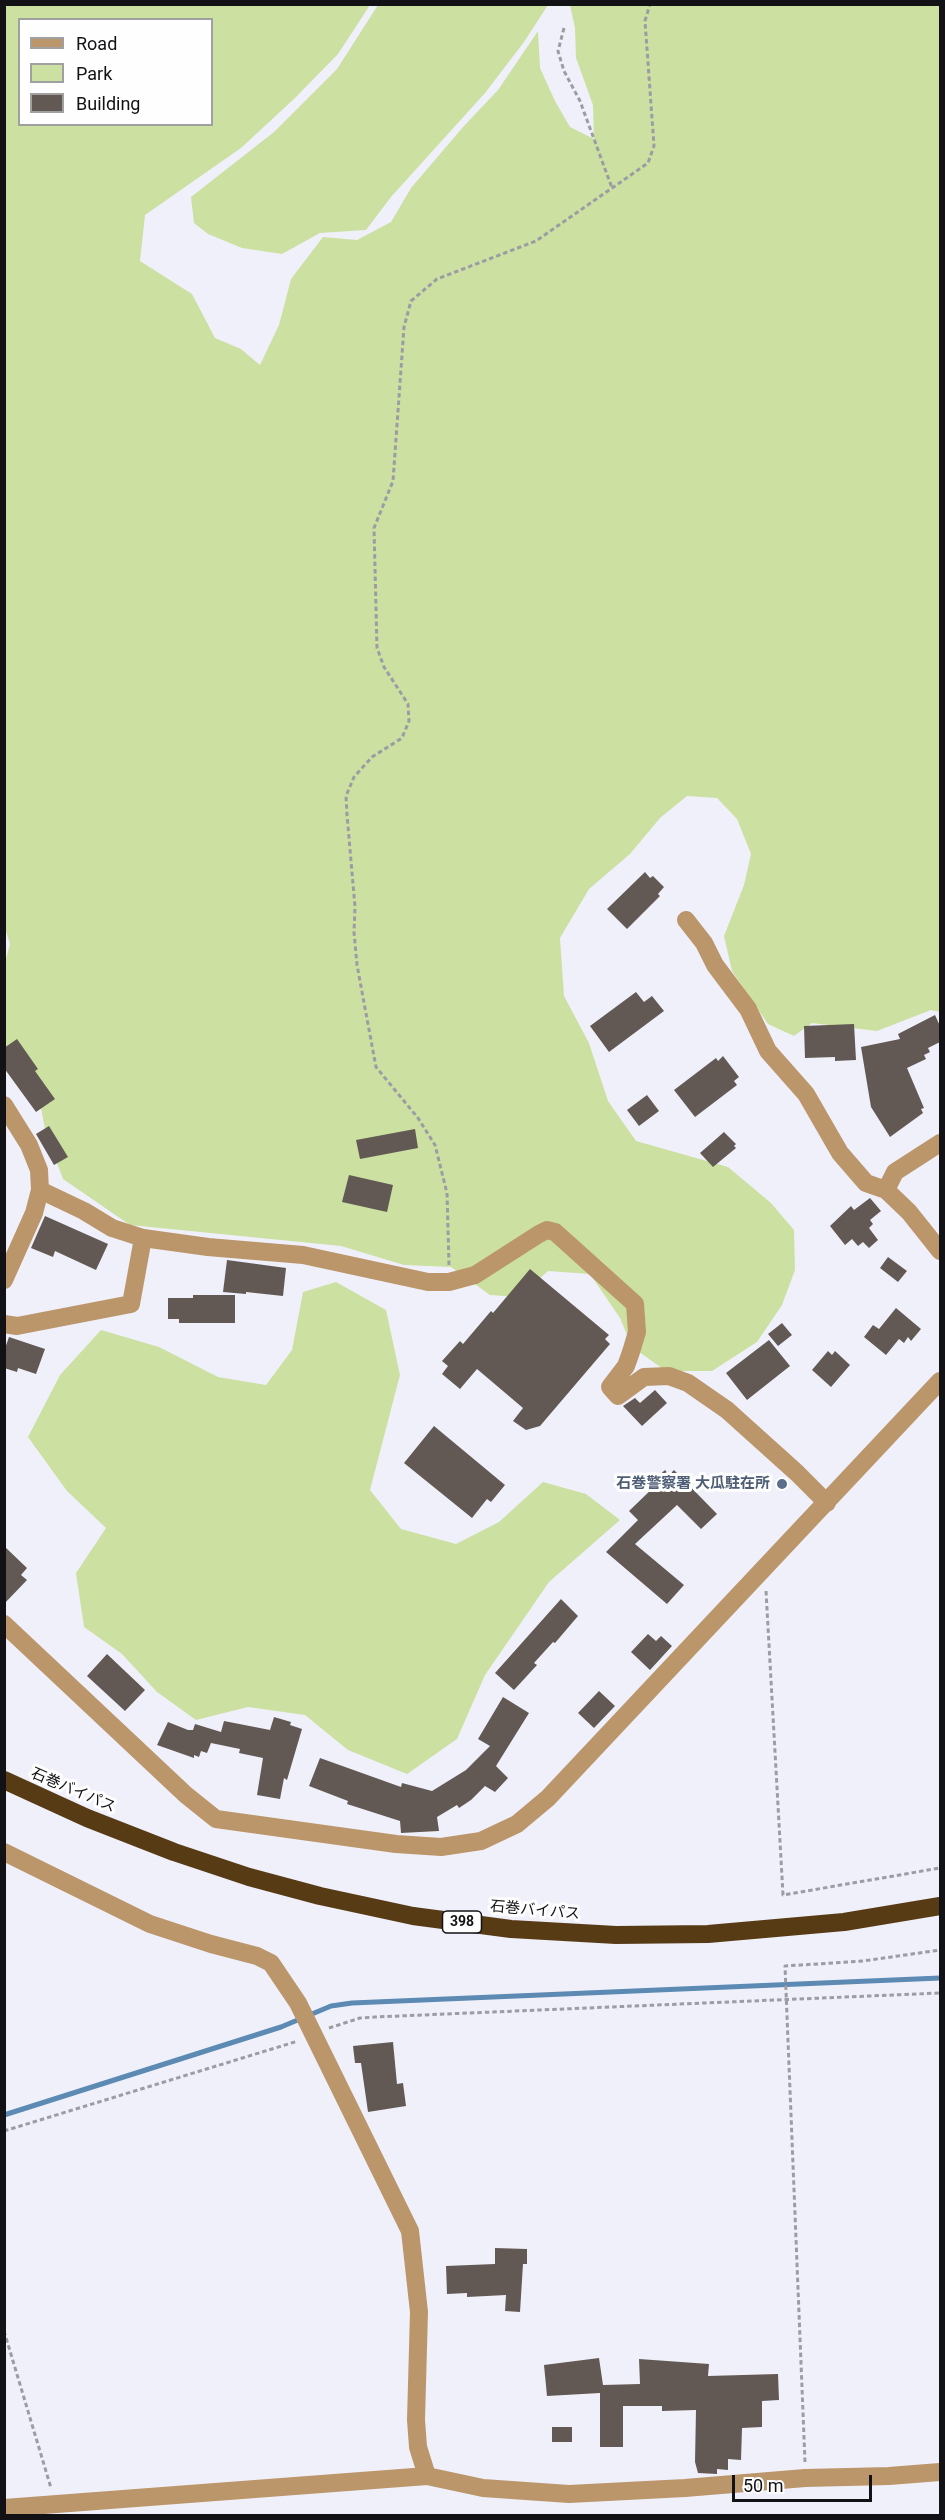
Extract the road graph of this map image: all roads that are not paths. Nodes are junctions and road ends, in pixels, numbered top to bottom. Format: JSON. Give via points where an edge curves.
{"nodes":[{"id":1,"x":686,"y":920,"type":"dead end"},
{"id":2,"x":4,"y":1105,"type":"edge"},
{"id":3,"x":940,"y":1143,"type":"edge"},
{"id":4,"x":40,"y":1190,"type":"junction"},
{"id":5,"x":886,"y":1190,"type":"junction"},
{"id":6,"x":143,"y":1238,"type":"junction"},
{"id":7,"x":940,"y":1251,"type":"edge"},
{"id":8,"x":4,"y":1280,"type":"edge"},
{"id":9,"x":4,"y":1324,"type":"edge"},
{"id":10,"x":940,"y":1381,"type":"edge"},
{"id":11,"x":827,"y":1503,"type":"junction"},
{"id":12,"x":4,"y":1624,"type":"edge"},
{"id":13,"x":4,"y":1780,"type":"edge"},
{"id":14,"x":4,"y":1852,"type":"edge"},
{"id":15,"x":940,"y":1906,"type":"edge"},
{"id":16,"x":940,"y":2472,"type":"edge"},
{"id":17,"x":427,"y":2476,"type":"junction"},
{"id":18,"x":4,"y":2508,"type":"edge"}],
"edges":[{"from":1,"to":5,"type":"street","via":[[748,1009],[768,1051],[806,1094],[840,1152],[866,1183]]},
{"from":2,"to":4,"type":"street","via":[[29,1145],[39,1170]]},
{"from":3,"to":5,"type":"street","via":[[895,1172]]},
{"from":4,"to":6,"type":"street","via":[[112,1228]]},
{"from":4,"to":8,"type":"street"},
{"from":5,"to":7,"type":"street"},
{"from":6,"to":9,"type":"street","via":[[131,1304],[17,1326]]},
{"from":6,"to":11,"type":"street","via":[[303,1254],[406,1278],[449,1282],[474,1275],[539,1234],[555,1232],[635,1304],[637,1332],[631,1352],[610,1387],[618,1396],[644,1377],[669,1376],[688,1383],[727,1410]]},
{"from":10,"to":11,"type":"street"},
{"from":11,"to":12,"type":"street","via":[[548,1798],[517,1824],[481,1841],[441,1846],[396,1844],[216,1819]]},
{"from":13,"to":15,"type":"highway","name":"石巻バイパス","number":"398","via":[[87,1818],[228,1870],[320,1896],[413,1916],[511,1929],[616,1935],[708,1934],[844,1922]]},
{"from":14,"to":17,"type":"street","via":[[150,1924],[271,1963],[298,2003],[410,2231],[419,2312],[418,2448]]},
{"from":16,"to":17,"type":"street","via":[[569,2494],[483,2488]]},
{"from":17,"to":18,"type":"street"}]}
